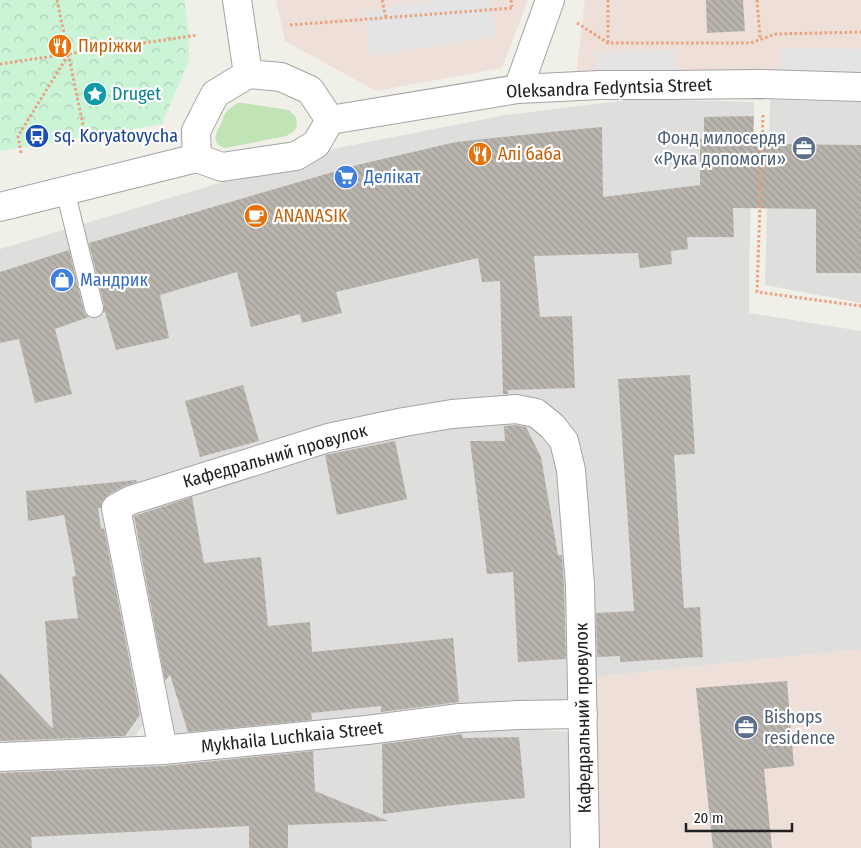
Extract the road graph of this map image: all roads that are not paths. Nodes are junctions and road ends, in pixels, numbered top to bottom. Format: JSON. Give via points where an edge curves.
{"nodes":[{"id":1,"x":237,"y":0,"type":"edge"},
{"id":2,"x":550,"y":0,"type":"edge"},
{"id":3,"x":248,"y":74,"type":"junction"},
{"id":4,"x":861,"y":87,"type":"edge"},
{"id":5,"x":518,"y":89,"type":"junction"},
{"id":6,"x":330,"y":120,"type":"junction"},
{"id":7,"x":196,"y":158,"type":"junction"},
{"id":8,"x":65,"y":190,"type":"junction"},
{"id":9,"x":0,"y":207,"type":"edge"},
{"id":10,"x":94,"y":308,"type":"dead end"},
{"id":11,"x":583,"y":714,"type":"junction"},
{"id":12,"x":163,"y":750,"type":"junction"},
{"id":13,"x":0,"y":757,"type":"edge"},
{"id":14,"x":585,"y":848,"type":"edge"}],
"edges":[{"from":1,"to":3,"type":"street"},
{"from":2,"to":5,"type":"street"},
{"from":3,"to":6,"type":"street","via":[[281,77],[310,90]]},
{"from":3,"to":7,"type":"street","via":[[215,94],[196,131]]},
{"from":4,"to":5,"type":"street","name":"Oleksandra Fedyntsia Street","via":[[670,84]]},
{"from":5,"to":6,"type":"street","name":"Oleksandra Fedyntsia Street"},
{"from":6,"to":7,"type":"street","via":[[316,144],[296,156],[222,167]]},
{"from":7,"to":8,"type":"street"},
{"from":8,"to":9,"type":"street"},
{"from":8,"to":10,"type":"lane"},
{"from":11,"to":12,"type":"street","name":"Mykhaila Luchkaia Street","via":[[460,718]]},
{"from":11,"to":12,"type":"street","name":"Кафедральний провулок","via":[[576,520],[571,470],[564,441],[536,413],[516,409],[452,414],[328,438],[140,497],[116,508]]},
{"from":11,"to":14,"type":"street","name":"Кафедральний провулок"},
{"from":12,"to":13,"type":"street","name":"Mykhaila Luchkaia Street"}]}
